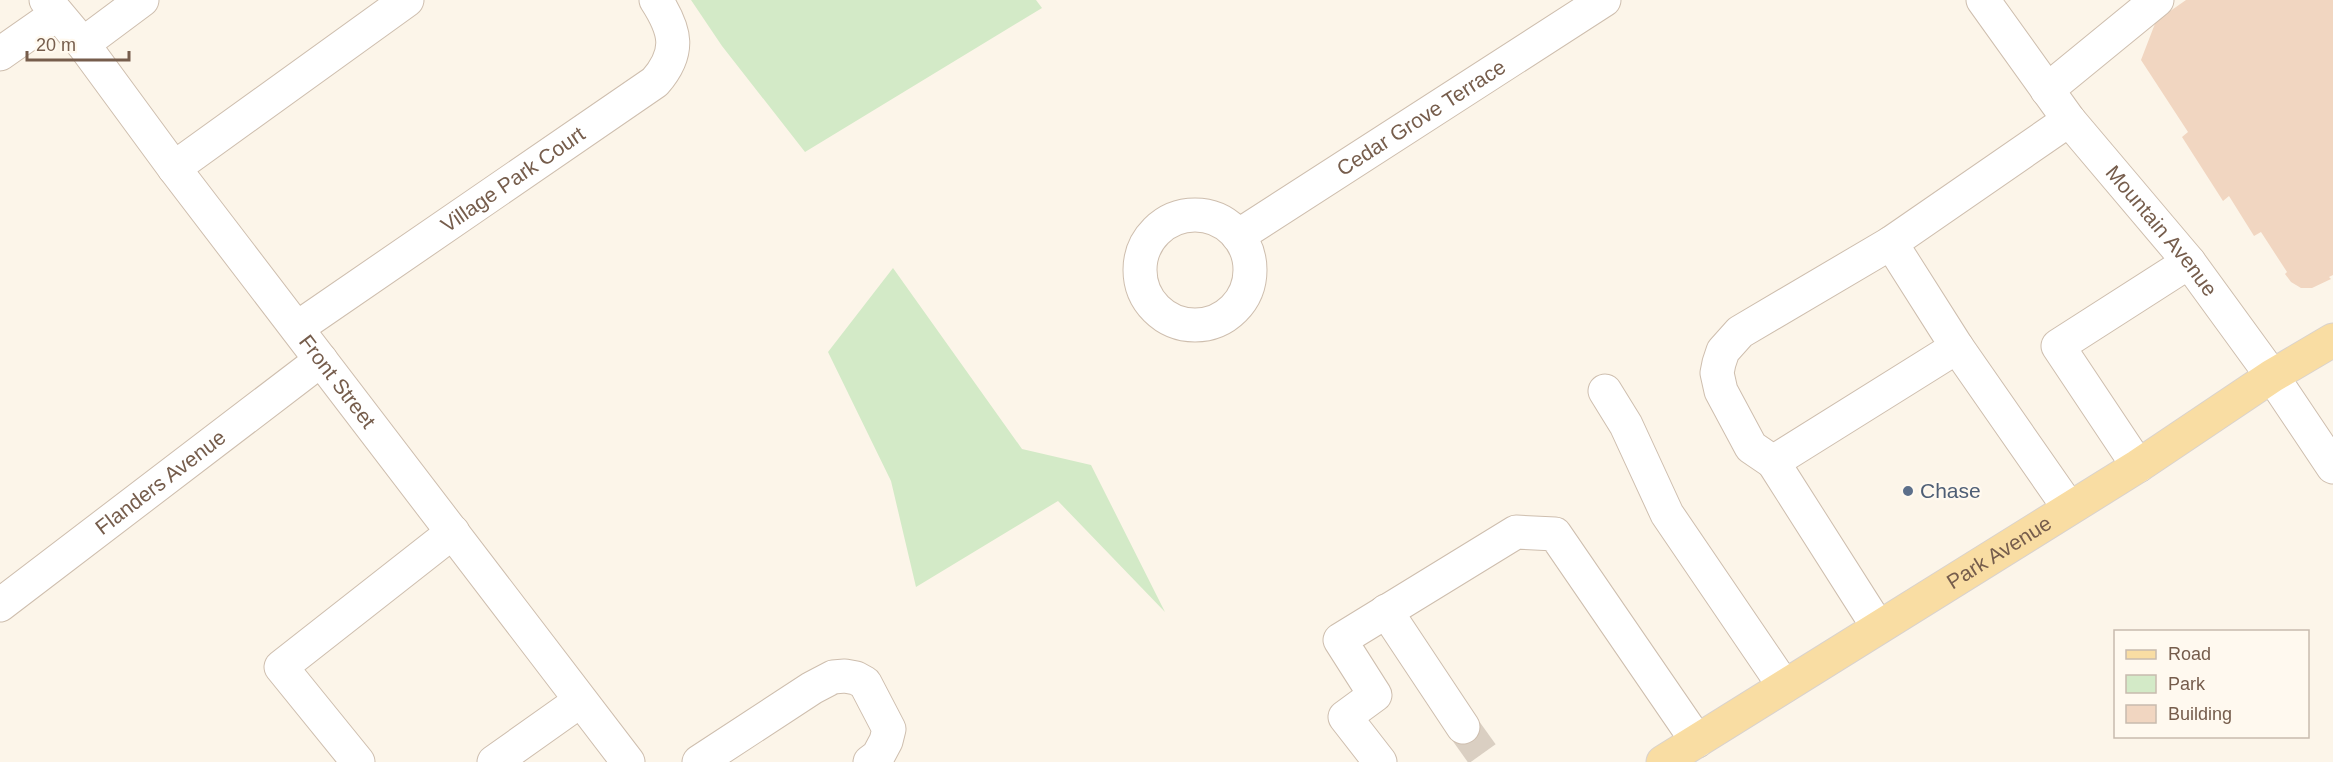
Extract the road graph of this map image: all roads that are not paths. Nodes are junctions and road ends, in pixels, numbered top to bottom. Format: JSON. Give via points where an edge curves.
{"nodes":[{"id":1,"x":142,"y":0,"type":"edge"},
{"id":2,"x":407,"y":0,"type":"edge"},
{"id":3,"x":656,"y":0,"type":"edge"},
{"id":4,"x":1604,"y":0,"type":"edge"},
{"id":5,"x":1983,"y":0,"type":"edge"},
{"id":6,"x":2157,"y":0,"type":"edge"},
{"id":7,"x":51,"y":7,"type":"edge"},
{"id":8,"x":83,"y":44,"type":"junction"},
{"id":9,"x":0,"y":54,"type":"edge"},
{"id":10,"x":2047,"y":90,"type":"junction"},
{"id":11,"x":2069,"y":120,"type":"junction"},
{"id":12,"x":174,"y":168,"type":"junction"},
{"id":13,"x":1238,"y":236,"type":"dead end"},
{"id":14,"x":1891,"y":243,"type":"junction"},
{"id":15,"x":2189,"y":262,"type":"junction"},
{"id":16,"x":297,"y":328,"type":"junction"},
{"id":17,"x":2333,"y":340,"type":"edge"},
{"id":18,"x":1957,"y":347,"type":"junction"},
{"id":19,"x":321,"y":360,"type":"junction"},
{"id":20,"x":2272,"y":376,"type":"junction"},
{"id":21,"x":1605,"y":391,"type":"dead end"},
{"id":22,"x":1773,"y":462,"type":"junction"},
{"id":23,"x":2138,"y":466,"type":"junction"},
{"id":24,"x":2333,"y":467,"type":"edge"},
{"id":25,"x":2069,"y":508,"type":"junction"},
{"id":26,"x":453,"y":532,"type":"junction"},
{"id":27,"x":0,"y":605,"type":"edge"},
{"id":28,"x":1386,"y":611,"type":"junction"},
{"id":29,"x":1878,"y":627,"type":"junction"},
{"id":30,"x":1784,"y":686,"type":"junction"},
{"id":31,"x":580,"y":701,"type":"junction"},
{"id":32,"x":1463,"y":727,"type":"tunnel mouth"},
{"id":33,"x":1697,"y":741,"type":"junction"},
{"id":34,"x":358,"y":762,"type":"edge"},
{"id":35,"x":494,"y":762,"type":"edge"},
{"id":36,"x":628,"y":762,"type":"edge"},
{"id":37,"x":699,"y":762,"type":"edge"},
{"id":38,"x":870,"y":762,"type":"edge"},
{"id":39,"x":1380,"y":762,"type":"edge"},
{"id":40,"x":1663,"y":762,"type":"edge"}],
"edges":[{"from":1,"to":8,"type":"street"},
{"from":2,"to":12,"type":"street"},
{"from":3,"to":16,"type":"street","name":"Village Park Court","via":[[669,20],[673,37],[671,55],[655,82]]},
{"from":4,"to":13,"type":"street","name":"Cedar Grove Terrace"},
{"from":5,"to":10,"type":"street","name":"Mountain Avenue"},
{"from":6,"to":10,"type":"street"},
{"from":7,"to":8,"type":"street","name":"Front Street"},
{"from":7,"to":9,"type":"street"},
{"from":8,"to":12,"type":"street","name":"Front Street"},
{"from":10,"to":11,"type":"street","name":"Mountain Avenue"},
{"from":11,"to":14,"type":"street"},
{"from":11,"to":15,"type":"street","name":"Mountain Avenue"},
{"from":12,"to":16,"type":"street","name":"Front Street"},
{"from":14,"to":18,"type":"street"},
{"from":14,"to":22,"type":"street","via":[[1740,332],[1723,351],[1717,373],[1721,391],[1751,447]]},
{"from":15,"to":20,"type":"street","name":"Mountain Avenue"},
{"from":15,"to":23,"type":"street","via":[[2058,346]]},
{"from":16,"to":19,"type":"street","name":"Front Street"},
{"from":17,"to":20,"type":"main road","name":"Park Avenue"},
{"from":18,"to":22,"type":"street"},
{"from":18,"to":25,"type":"street"},
{"from":19,"to":26,"type":"street","name":"Front Street"},
{"from":19,"to":27,"type":"street","name":"Flanders Avenue"},
{"from":20,"to":23,"type":"main road","name":"Park Avenue"},
{"from":20,"to":24,"type":"street","name":"Mountain Avenue"},
{"from":21,"to":30,"type":"street","via":[[1667,514]]},
{"from":22,"to":29,"type":"street"},
{"from":23,"to":25,"type":"main road","name":"Park Avenue"},
{"from":25,"to":29,"type":"main road","name":"Park Avenue"},
{"from":26,"to":31,"type":"street","name":"Front Street"},
{"from":26,"to":34,"type":"street","via":[[281,667]]},
{"from":28,"to":32,"type":"street"},
{"from":28,"to":33,"type":"street","via":[[1516,532],[1555,534]]},
{"from":28,"to":39,"type":"street","via":[[1340,639],[1375,695],[1345,717]]},
{"from":29,"to":30,"type":"main road","name":"Park Avenue"},
{"from":30,"to":33,"type":"main road","name":"Park Avenue"},
{"from":31,"to":35,"type":"street"},
{"from":31,"to":36,"type":"street","name":"Front Street"},
{"from":33,"to":40,"type":"main road","name":"Park Avenue"},
{"from":37,"to":38,"type":"street","via":[[812,688],[833,677],[845,676],[865,683],[889,729],[879,756]]}]}
